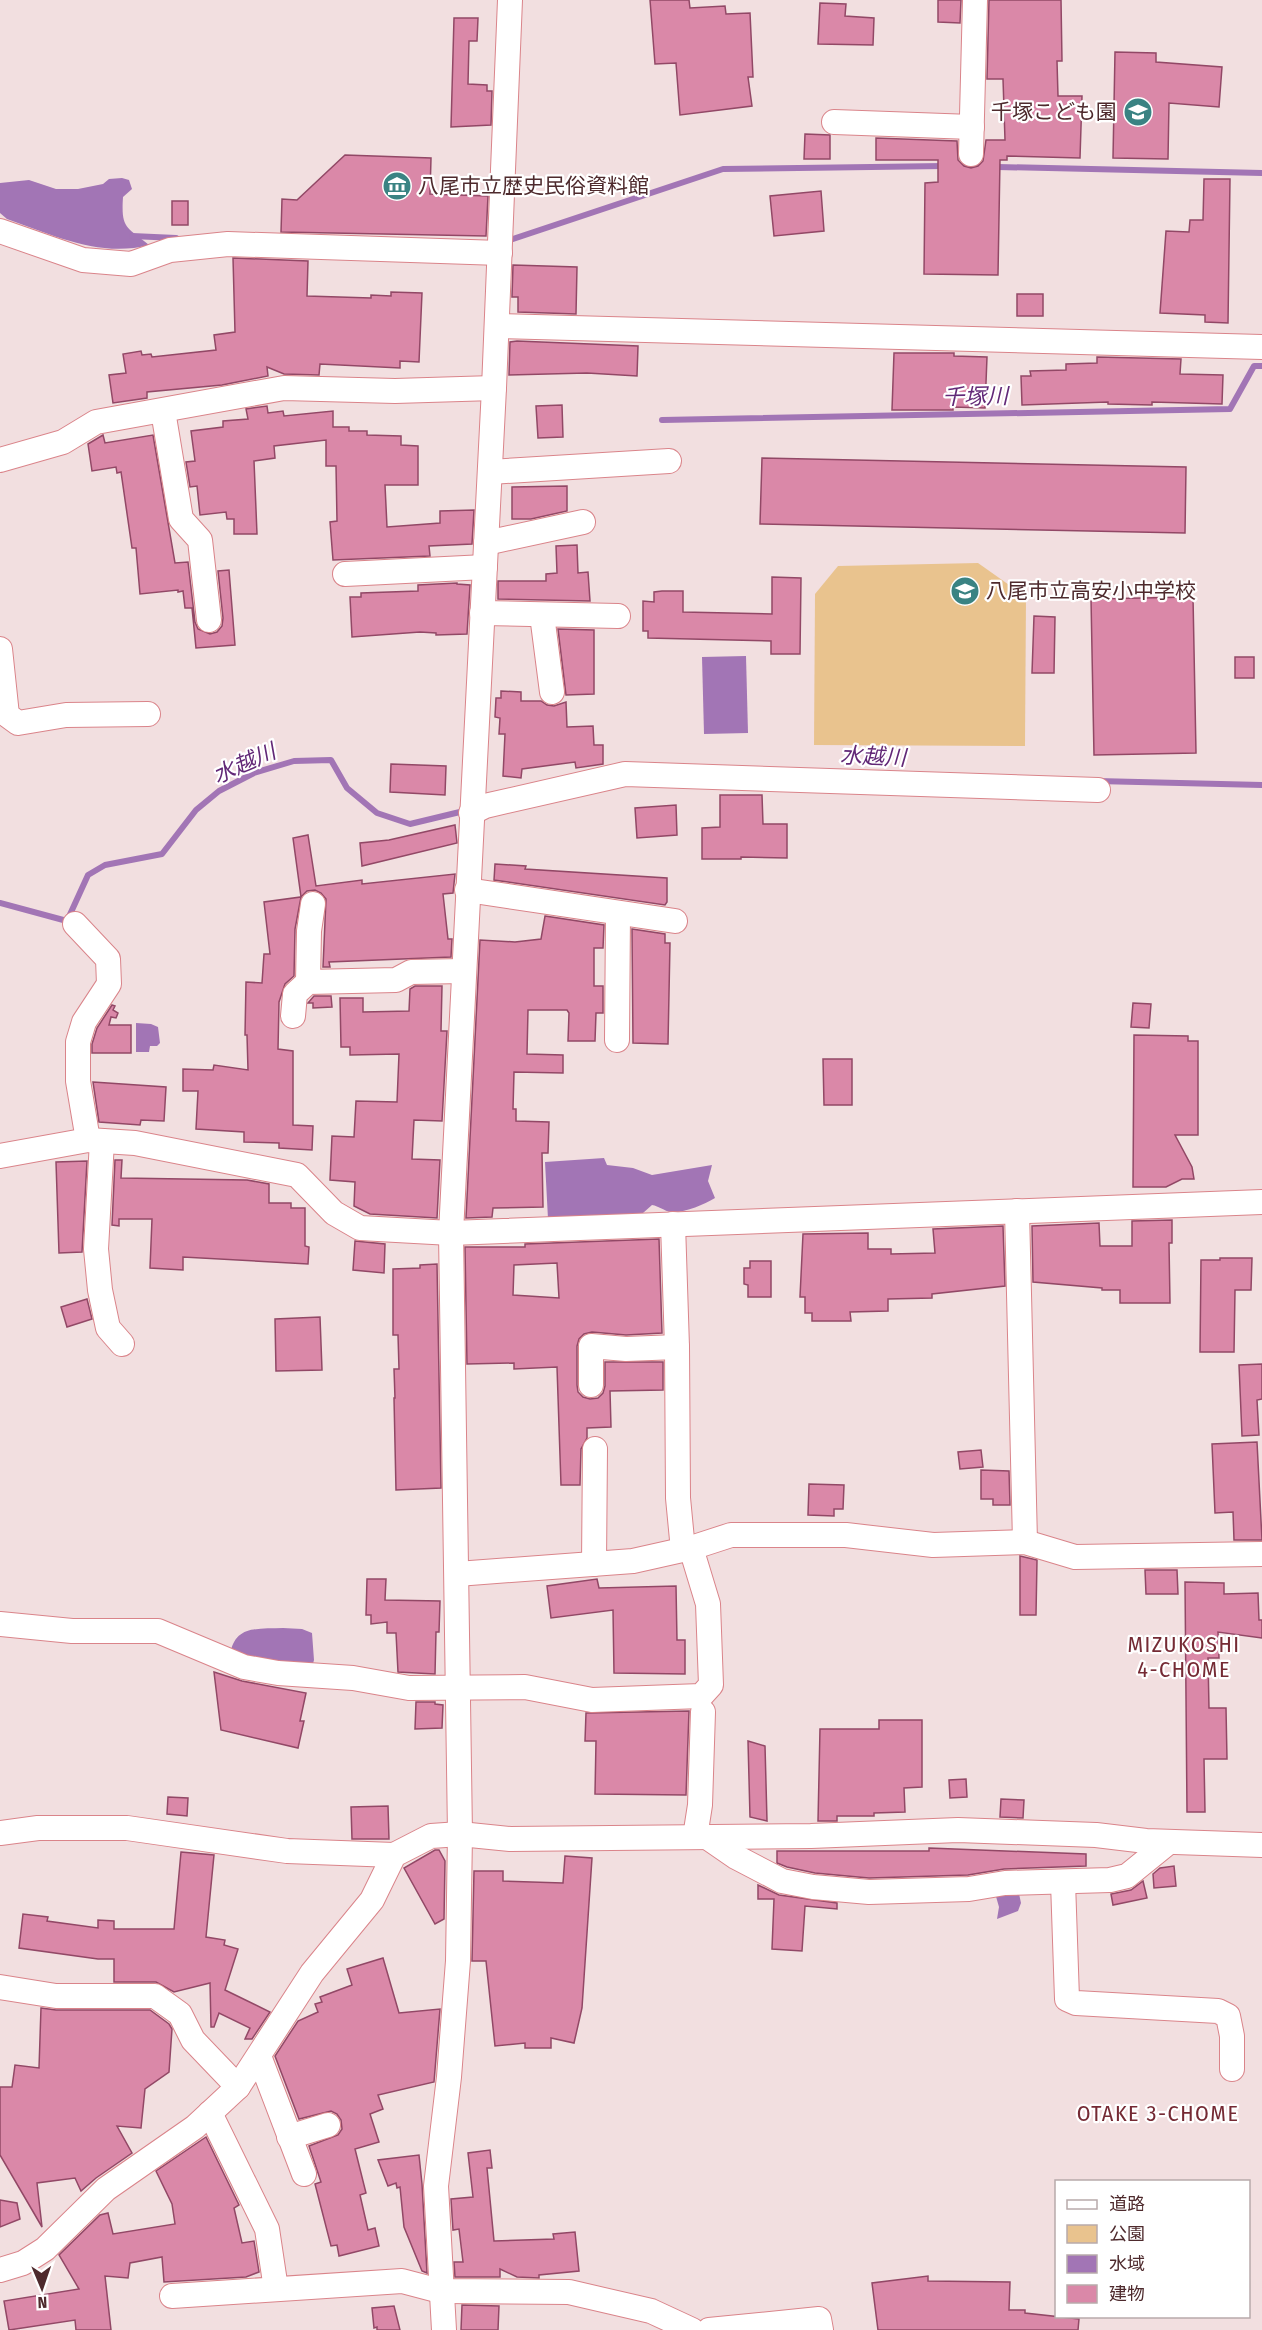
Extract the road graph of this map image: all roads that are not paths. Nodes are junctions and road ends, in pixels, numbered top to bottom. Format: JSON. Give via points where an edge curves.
{"nodes":[{"id":1,"x":510,"y":0,"type":"edge"},
{"id":2,"x":975,"y":0,"type":"edge"},
{"id":3,"x":834,"y":122,"type":"dead end"},
{"id":4,"x":972,"y":128,"type":"junction"},
{"id":5,"x":971,"y":154,"type":"dead end"},
{"id":6,"x":0,"y":231,"type":"edge"},
{"id":7,"x":500,"y":246,"type":"junction"},
{"id":8,"x":496,"y":326,"type":"junction"},
{"id":9,"x":1262,"y":347,"type":"edge"},
{"id":10,"x":494,"y":388,"type":"junction"},
{"id":11,"x":163,"y":411,"type":"junction"},
{"id":12,"x":0,"y":460,"type":"edge"},
{"id":13,"x":669,"y":461,"type":"dead end"},
{"id":14,"x":490,"y":472,"type":"junction"},
{"id":15,"x":583,"y":522,"type":"dead end"},
{"id":16,"x":486,"y":543,"type":"junction"},
{"id":17,"x":485,"y":567,"type":"junction"},
{"id":18,"x":345,"y":574,"type":"dead end"},
{"id":19,"x":482,"y":613,"type":"junction"},
{"id":20,"x":542,"y":615,"type":"junction"},
{"id":21,"x":618,"y":616,"type":"dead end"},
{"id":22,"x":209,"y":620,"type":"dead end"},
{"id":23,"x":0,"y":649,"type":"edge"},
{"id":24,"x":552,"y":692,"type":"dead end"},
{"id":25,"x":148,"y":714,"type":"dead end"},
{"id":26,"x":1098,"y":790,"type":"dead end"},
{"id":27,"x":471,"y":813,"type":"junction"},
{"id":28,"x":467,"y":890,"type":"junction"},
{"id":29,"x":313,"y":904,"type":"dead end"},
{"id":30,"x":618,"y":913,"type":"junction"},
{"id":31,"x":675,"y":921,"type":"dead end"},
{"id":32,"x":75,"y":924,"type":"dead end"},
{"id":33,"x":463,"y":971,"type":"junction"},
{"id":34,"x":308,"y":982,"type":"junction"},
{"id":35,"x":294,"y":1016,"type":"dead end"},
{"id":36,"x":617,"y":1040,"type":"dead end"},
{"id":37,"x":95,"y":1141,"type":"junction"},
{"id":38,"x":0,"y":1156,"type":"edge"},
{"id":39,"x":1262,"y":1202,"type":"edge"},
{"id":40,"x":1017,"y":1211,"type":"junction"},
{"id":41,"x":673,"y":1224,"type":"junction"},
{"id":42,"x":451,"y":1233,"type":"junction"},
{"id":43,"x":122,"y":1344,"type":"dead end"},
{"id":44,"x":677,"y":1347,"type":"junction"},
{"id":45,"x":591,"y":1385,"type":"dead end"},
{"id":46,"x":595,"y":1449,"type":"dead end"},
{"id":47,"x":1025,"y":1542,"type":"junction"},
{"id":48,"x":687,"y":1549,"type":"junction"},
{"id":49,"x":1262,"y":1554,"type":"edge"},
{"id":50,"x":594,"y":1564,"type":"junction"},
{"id":51,"x":457,"y":1574,"type":"junction"},
{"id":52,"x":0,"y":1624,"type":"edge"},
{"id":53,"x":458,"y":1688,"type":"junction"},
{"id":54,"x":703,"y":1712,"type":"dead end"},
{"id":55,"x":0,"y":1833,"type":"edge"},
{"id":56,"x":460,"y":1834,"type":"junction"},
{"id":57,"x":701,"y":1837,"type":"junction"},
{"id":58,"x":1169,"y":1842,"type":"junction"},
{"id":59,"x":1262,"y":1845,"type":"edge"},
{"id":60,"x":394,"y":1855,"type":"junction"},
{"id":61,"x":1063,"y":1882,"type":"junction"},
{"id":62,"x":0,"y":1987,"type":"edge"},
{"id":63,"x":259,"y":2056,"type":"junction"},
{"id":64,"x":1232,"y":2069,"type":"dead end"},
{"id":65,"x":238,"y":2088,"type":"junction"},
{"id":66,"x":210,"y":2113,"type":"junction"},
{"id":67,"x":328,"y":2126,"type":"dead end"},
{"id":68,"x":289,"y":2137,"type":"junction"},
{"id":69,"x":304,"y":2175,"type":"dead end"},
{"id":70,"x":0,"y":2270,"type":"edge"},
{"id":71,"x":276,"y":2289,"type":"junction"},
{"id":72,"x":440,"y":2291,"type":"junction"},
{"id":73,"x":172,"y":2296,"type":"dead end"},
{"id":74,"x":444,"y":2330,"type":"edge"},
{"id":75,"x":692,"y":2330,"type":"edge"},
{"id":76,"x":709,"y":2330,"type":"edge"},
{"id":77,"x":821,"y":2330,"type":"edge"}],
"edges":[{"from":1,"to":7,"type":"street"},
{"from":2,"to":4,"type":"street"},
{"from":3,"to":4,"type":"street"},
{"from":4,"to":5,"type":"street"},
{"from":6,"to":7,"type":"street","via":[[83,260],[131,264],[170,250],[228,244]]},
{"from":7,"to":8,"type":"street"},
{"from":8,"to":9,"type":"street"},
{"from":8,"to":10,"type":"street"},
{"from":10,"to":11,"type":"street","via":[[284,388]]},
{"from":10,"to":14,"type":"street"},
{"from":11,"to":12,"type":"street","via":[[96,422],[63,442]]},
{"from":11,"to":22,"type":"street","via":[[181,519],[200,540]]},
{"from":13,"to":14,"type":"street"},
{"from":14,"to":16,"type":"street"},
{"from":15,"to":16,"type":"street"},
{"from":16,"to":17,"type":"street"},
{"from":17,"to":18,"type":"street"},
{"from":17,"to":19,"type":"street"},
{"from":19,"to":20,"type":"street"},
{"from":19,"to":27,"type":"street"},
{"from":20,"to":21,"type":"street"},
{"from":20,"to":24,"type":"street"},
{"from":23,"to":25,"type":"street","via":[[7,715],[18,723],[66,715]]},
{"from":26,"to":27,"type":"street","via":[[625,774],[485,806]]},
{"from":27,"to":28,"type":"street"},
{"from":28,"to":30,"type":"street"},
{"from":28,"to":33,"type":"street"},
{"from":29,"to":34,"type":"street"},
{"from":30,"to":31,"type":"street"},
{"from":30,"to":36,"type":"street"},
{"from":32,"to":37,"type":"street","via":[[108,959],[109,984],[84,1022],[78,1042],[78,1082]]},
{"from":33,"to":34,"type":"street","via":[[411,972],[396,980]]},
{"from":33,"to":42,"type":"street"},
{"from":34,"to":35,"type":"street","via":[[295,994]]},
{"from":37,"to":38,"type":"street"},
{"from":37,"to":42,"type":"street","via":[[135,1143],[297,1175],[334,1213],[360,1228]]},
{"from":37,"to":43,"type":"street","via":[[100,1290],[108,1328]]},
{"from":39,"to":40,"type":"street"},
{"from":40,"to":41,"type":"street"},
{"from":40,"to":47,"type":"street"},
{"from":41,"to":42,"type":"street"},
{"from":41,"to":44,"type":"street"},
{"from":42,"to":51,"type":"street"},
{"from":44,"to":45,"type":"street","via":[[591,1346]]},
{"from":44,"to":48,"type":"street","via":[[678,1498]]},
{"from":46,"to":50,"type":"street"},
{"from":47,"to":48,"type":"street","via":[[933,1545],[846,1535],[731,1535]]},
{"from":47,"to":49,"type":"street","via":[[1075,1557]]},
{"from":48,"to":50,"type":"street","via":[[633,1562]]},
{"from":48,"to":53,"type":"street","via":[[708,1605],[711,1685],[701,1696],[592,1700],[525,1687]]},
{"from":50,"to":51,"type":"street"},
{"from":51,"to":53,"type":"street"},
{"from":52,"to":53,"type":"street","via":[[72,1631],[158,1631],[244,1667],[409,1688]]},
{"from":53,"to":56,"type":"street"},
{"from":54,"to":57,"type":"street"},
{"from":55,"to":60,"type":"street","via":[[38,1828],[127,1828],[287,1851]]},
{"from":56,"to":57,"type":"street","via":[[510,1839]]},
{"from":56,"to":60,"type":"street","via":[[431,1836]]},
{"from":56,"to":72,"type":"street","via":[[458,1961],[436,2186]]},
{"from":57,"to":58,"type":"street","via":[[958,1830]]},
{"from":57,"to":61,"type":"street","via":[[782,1881],[813,1887],[869,1892]]},
{"from":58,"to":59,"type":"street"},
{"from":58,"to":61,"type":"street","via":[[1126,1876]]},
{"from":60,"to":63,"type":"street","via":[[372,1900],[312,1973]]},
{"from":61,"to":64,"type":"street","via":[[1066,1999],[1076,2004],[1218,2011],[1228,2016]]},
{"from":62,"to":65,"type":"street","via":[[56,1995],[155,1996],[180,2013],[193,2040]]},
{"from":63,"to":65,"type":"street"},
{"from":63,"to":68,"type":"street"},
{"from":65,"to":66,"type":"street"},
{"from":66,"to":70,"type":"street","via":[[106,2189],[45,2249],[23,2263]]},
{"from":66,"to":71,"type":"street","via":[[267,2229]]},
{"from":67,"to":68,"type":"street"},
{"from":68,"to":69,"type":"street"},
{"from":71,"to":72,"type":"street","via":[[402,2281]]},
{"from":71,"to":73,"type":"street"},
{"from":72,"to":74,"type":"street"},
{"from":72,"to":75,"type":"street","via":[[569,2292],[651,2311]]},
{"from":76,"to":77,"type":"street","via":[[819,2319]]}]}
